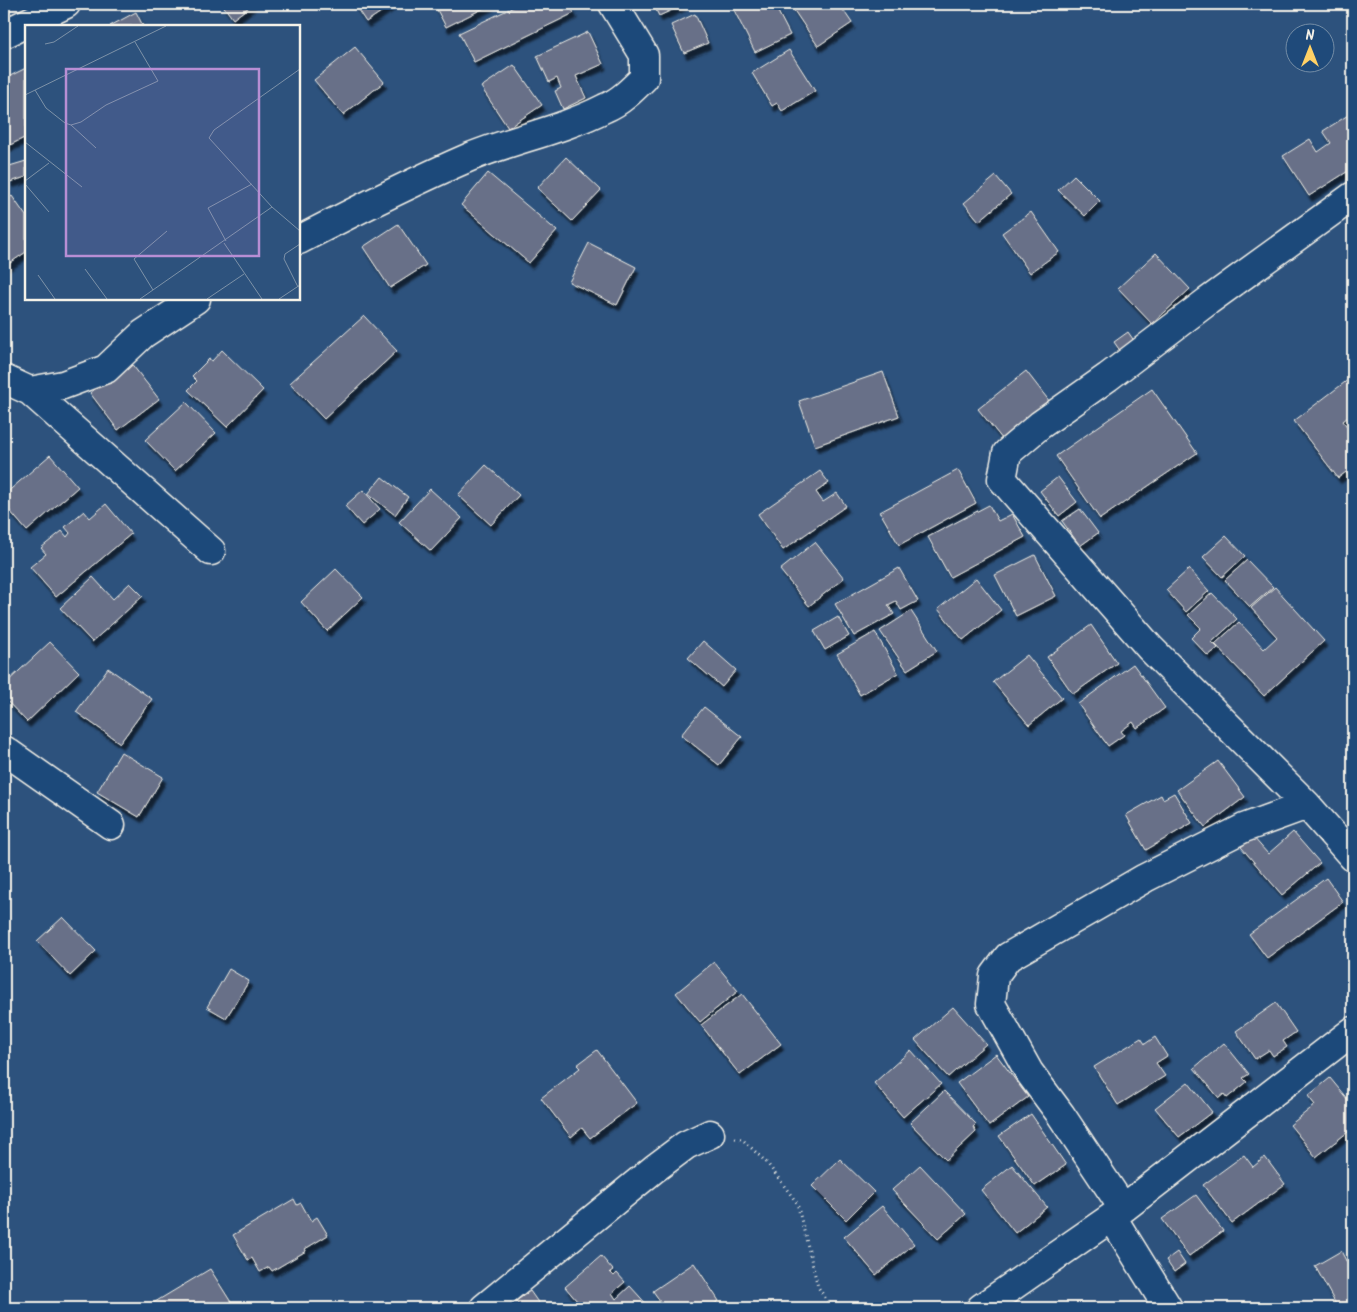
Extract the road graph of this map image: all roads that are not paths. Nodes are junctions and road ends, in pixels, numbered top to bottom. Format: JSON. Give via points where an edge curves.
{"nodes":[{"id":1,"x":66,"y":4,"type":"edge"},
{"id":2,"x":613,"y":4,"type":"edge"},
{"id":3,"x":4,"y":34,"type":"edge"},
{"id":4,"x":1353,"y":196,"type":"edge"},
{"id":5,"x":300,"y":239,"type":"edge"},
{"id":6,"x":194,"y":300,"type":"edge"},
{"id":7,"x":4,"y":379,"type":"edge"},
{"id":8,"x":30,"y":391,"type":"junction"},
{"id":9,"x":212,"y":551,"type":"dead end"},
{"id":10,"x":4,"y":750,"type":"edge"},
{"id":11,"x":1308,"y":805,"type":"junction"},
{"id":12,"x":111,"y":825,"type":"dead end"},
{"id":13,"x":1353,"y":857,"type":"edge"},
{"id":14,"x":1353,"y":1031,"type":"edge"},
{"id":15,"x":710,"y":1134,"type":"road end"},
{"id":16,"x":1117,"y":1213,"type":"junction"},
{"id":17,"x":484,"y":1308,"type":"edge"},
{"id":18,"x":981,"y":1308,"type":"edge"},
{"id":19,"x":1168,"y":1308,"type":"edge"}],
"edges":[{"from":1,"to":3,"type":"street"},
{"from":2,"to":5,"type":"street","via":[[644,55],[644,78],[632,90],[607,108],[551,131],[471,157]]},
{"from":4,"to":11,"type":"street","via":[[1040,425],[1007,453],[1002,479],[1150,648]]},
{"from":6,"to":8,"type":"street","via":[[143,334],[106,369],[63,385]]},
{"from":7,"to":8,"type":"street"},
{"from":8,"to":9,"type":"street"},
{"from":10,"to":12,"type":"street"},
{"from":11,"to":13,"type":"street"},
{"from":11,"to":16,"type":"street","via":[[1244,828],[1145,878],[1008,957],[994,976],[991,1004],[1029,1072],[1061,1115]]},
{"from":14,"to":16,"type":"street"},
{"from":15,"to":17,"type":"street","via":[[686,1144],[654,1168]]},
{"from":16,"to":18,"type":"street"},
{"from":16,"to":19,"type":"street"}]}
